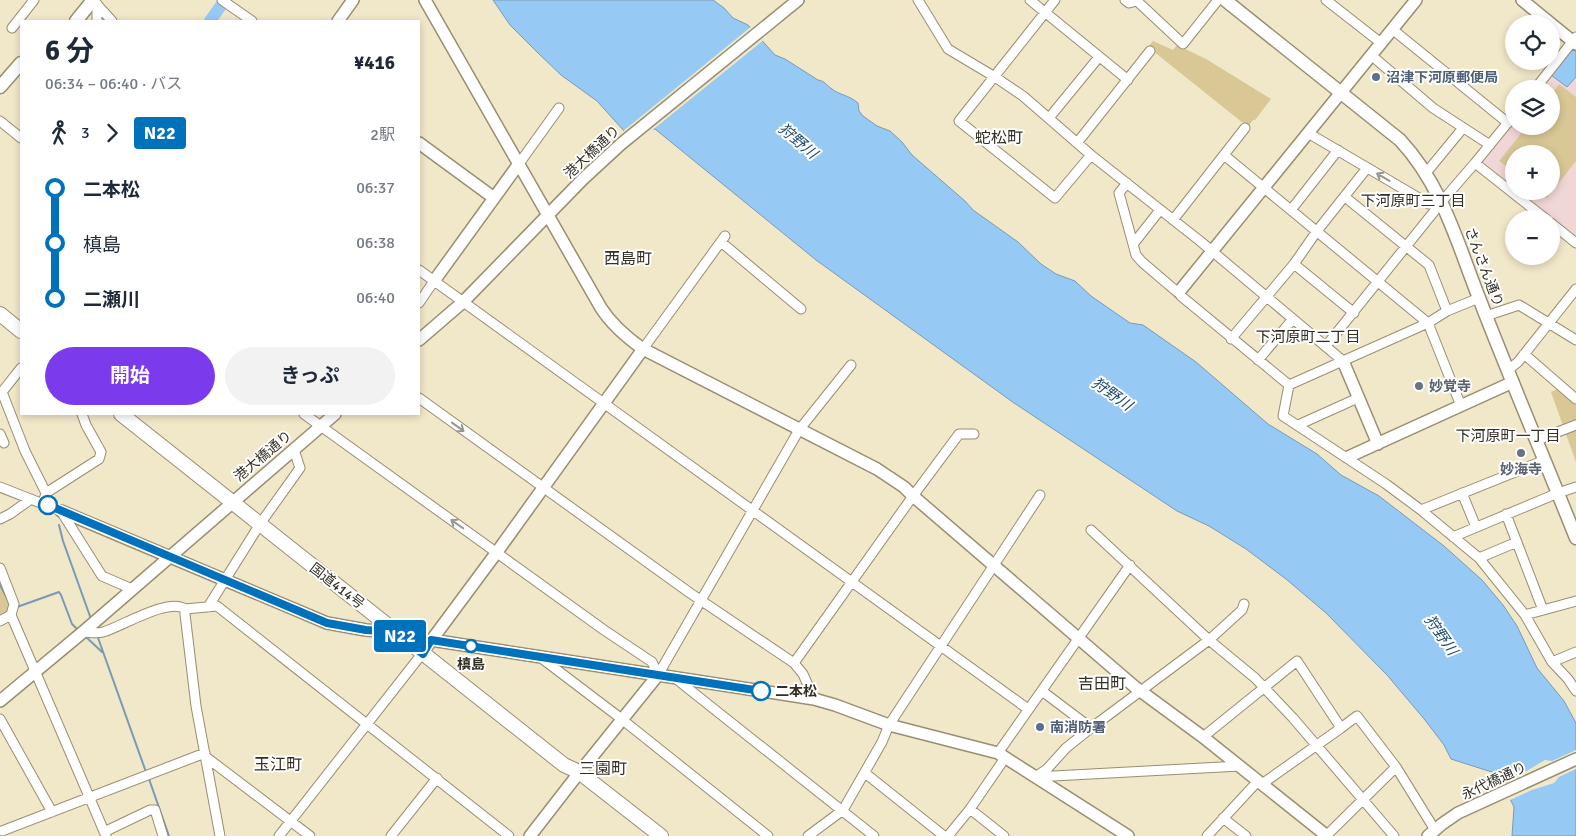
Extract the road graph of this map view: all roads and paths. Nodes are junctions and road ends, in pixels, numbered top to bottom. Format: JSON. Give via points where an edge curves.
{"nodes":[{"id":1,"x":34,"y":0,"type":"edge"},
{"id":2,"x":222,"y":0,"type":"edge"},
{"id":3,"x":353,"y":0,"type":"edge"},
{"id":4,"x":425,"y":0,"type":"edge"},
{"id":5,"x":798,"y":0,"type":"edge"},
{"id":6,"x":918,"y":0,"type":"edge"},
{"id":7,"x":1030,"y":0,"type":"edge"},
{"id":8,"x":1055,"y":0,"type":"edge"},
{"id":9,"x":1125,"y":0,"type":"edge"},
{"id":10,"x":1218,"y":0,"type":"edge"},
{"id":11,"x":1224,"y":0,"type":"edge"},
{"id":12,"x":1326,"y":0,"type":"edge"},
{"id":13,"x":1416,"y":0,"type":"edge"},
{"id":14,"x":1522,"y":0,"type":"edge"},
{"id":15,"x":94,"y":2,"type":"edge"},
{"id":16,"x":1045,"y":12,"type":"junction"},
{"id":17,"x":77,"y":20,"type":"edge"},
{"id":18,"x":97,"y":20,"type":"edge"},
{"id":19,"x":111,"y":20,"type":"edge"},
{"id":20,"x":251,"y":20,"type":"edge"},
{"id":21,"x":339,"y":20,"type":"edge"},
{"id":22,"x":12,"y":28,"type":"dead end"},
{"id":23,"x":1392,"y":29,"type":"junction"},
{"id":24,"x":1575,"y":40,"type":"edge"},
{"id":25,"x":1381,"y":44,"type":"junction"},
{"id":26,"x":1150,"y":51,"type":"dead end"},
{"id":27,"x":1371,"y":55,"type":"junction"},
{"id":28,"x":1100,"y":57,"type":"junction"},
{"id":29,"x":20,"y":64,"type":"edge"},
{"id":30,"x":995,"y":77,"type":"junction"},
{"id":31,"x":1128,"y":80,"type":"junction"},
{"id":32,"x":1542,"y":80,"type":"edge"},
{"id":33,"x":0,"y":87,"type":"edge"},
{"id":34,"x":1340,"y":93,"type":"junction"},
{"id":35,"x":559,"y":108,"type":"dead end"},
{"id":36,"x":1505,"y":114,"type":"edge"},
{"id":37,"x":1049,"y":118,"type":"junction"},
{"id":38,"x":0,"y":121,"type":"edge"},
{"id":39,"x":1505,"y":126,"type":"edge"},
{"id":40,"x":1245,"y":128,"type":"dead end"},
{"id":41,"x":1463,"y":128,"type":"junction"},
{"id":42,"x":1308,"y":133,"type":"junction"},
{"id":43,"x":20,"y":137,"type":"edge"},
{"id":44,"x":1076,"y":142,"type":"junction"},
{"id":45,"x":420,"y":144,"type":"edge"},
{"id":46,"x":1490,"y":145,"type":"junction"},
{"id":47,"x":1338,"y":150,"type":"junction"},
{"id":48,"x":1091,"y":155,"type":"junction"},
{"id":49,"x":1224,"y":155,"type":"junction"},
{"id":50,"x":1475,"y":163,"type":"junction"},
{"id":51,"x":518,"y":165,"type":"junction"},
{"id":52,"x":1367,"y":168,"type":"junction"},
{"id":53,"x":1426,"y":173,"type":"junction"},
{"id":54,"x":1127,"y":183,"type":"junction"},
{"id":55,"x":1263,"y":187,"type":"junction"},
{"id":56,"x":1345,"y":197,"type":"junction"},
{"id":57,"x":494,"y":198,"type":"junction"},
{"id":58,"x":1441,"y":202,"type":"junction"},
{"id":59,"x":1160,"y":210,"type":"junction"},
{"id":60,"x":1291,"y":210,"type":"junction"},
{"id":61,"x":1535,"y":210,"type":"edge"},
{"id":62,"x":548,"y":215,"type":"junction"},
{"id":63,"x":1173,"y":220,"type":"junction"},
{"id":64,"x":1560,"y":230,"type":"edge"},
{"id":65,"x":1317,"y":231,"type":"junction"},
{"id":66,"x":1576,"y":242,"type":"edge"},
{"id":67,"x":1134,"y":243,"type":"junction"},
{"id":68,"x":1407,"y":247,"type":"junction"},
{"id":69,"x":1211,"y":251,"type":"junction"},
{"id":70,"x":1294,"y":264,"type":"junction"},
{"id":71,"x":420,"y":271,"type":"edge"},
{"id":72,"x":434,"y":281,"type":"junction"},
{"id":73,"x":1378,"y":283,"type":"junction"},
{"id":74,"x":1576,"y":289,"type":"edge"},
{"id":75,"x":1179,"y":292,"type":"junction"},
{"id":76,"x":1267,"y":297,"type":"junction"},
{"id":77,"x":1479,"y":298,"type":"junction"},
{"id":78,"x":420,"y":302,"type":"edge"},
{"id":79,"x":463,"y":302,"type":"junction"},
{"id":80,"x":802,"y":309,"type":"dead end"},
{"id":81,"x":1447,"y":311,"type":"junction"},
{"id":82,"x":1354,"y":313,"type":"junction"},
{"id":83,"x":0,"y":314,"type":"edge"},
{"id":84,"x":1486,"y":316,"type":"junction"},
{"id":85,"x":1293,"y":319,"type":"junction"},
{"id":86,"x":1428,"y":323,"type":"junction"},
{"id":87,"x":1548,"y":323,"type":"junction"},
{"id":88,"x":20,"y":330,"type":"edge"},
{"id":89,"x":1574,"y":336,"type":"edge"},
{"id":90,"x":420,"y":339,"type":"edge"},
{"id":91,"x":1231,"y":339,"type":"junction"},
{"id":92,"x":1326,"y":346,"type":"junction"},
{"id":93,"x":643,"y":349,"type":"junction"},
{"id":94,"x":1524,"y":354,"type":"junction"},
{"id":95,"x":1258,"y":360,"type":"junction"},
{"id":96,"x":1343,"y":361,"type":"junction"},
{"id":97,"x":851,"y":365,"type":"dead end"},
{"id":98,"x":20,"y":369,"type":"edge"},
{"id":99,"x":1511,"y":376,"type":"junction"},
{"id":100,"x":1289,"y":385,"type":"junction"},
{"id":101,"x":1,"y":392,"type":"edge"},
{"id":102,"x":1358,"y":398,"type":"junction"},
{"id":103,"x":420,"y":399,"type":"edge"},
{"id":104,"x":1576,"y":399,"type":"edge"},
{"id":105,"x":603,"y":404,"type":"junction"},
{"id":106,"x":1461,"y":406,"type":"junction"},
{"id":107,"x":82,"y":415,"type":"edge"},
{"id":108,"x":122,"y":415,"type":"edge"},
{"id":109,"x":134,"y":415,"type":"edge"},
{"id":110,"x":305,"y":415,"type":"edge"},
{"id":111,"x":334,"y":415,"type":"edge"},
{"id":112,"x":1298,"y":425,"type":"junction"},
{"id":113,"x":1576,"y":425,"type":"edge"},
{"id":114,"x":321,"y":426,"type":"junction"},
{"id":115,"x":799,"y":430,"type":"junction"},
{"id":116,"x":974,"y":434,"type":"dead end"},
{"id":117,"x":1537,"y":440,"type":"junction"},
{"id":118,"x":1378,"y":444,"type":"junction"},
{"id":119,"x":294,"y":450,"type":"junction"},
{"id":120,"x":1348,"y":458,"type":"junction"},
{"id":121,"x":1545,"y":460,"type":"junction"},
{"id":122,"x":0,"y":487,"type":"edge"},
{"id":123,"x":1576,"y":487,"type":"edge"},
{"id":124,"x":543,"y":488,"type":"junction"},
{"id":125,"x":46,"y":493,"type":"junction"},
{"id":126,"x":1462,"y":493,"type":"junction"},
{"id":127,"x":1558,"y":493,"type":"junction"},
{"id":128,"x":1040,"y":495,"type":"dead end"},
{"id":129,"x":913,"y":496,"type":"junction"},
{"id":130,"x":32,"y":499,"type":"junction"},
{"id":131,"x":236,"y":499,"type":"junction"},
{"id":132,"x":43,"y":503,"type":"junction"},
{"id":133,"x":752,"y":510,"type":"junction"},
{"id":134,"x":1421,"y":510,"type":"junction"},
{"id":135,"x":60,"y":511,"type":"junction"},
{"id":136,"x":1506,"y":514,"type":"junction"},
{"id":137,"x":0,"y":519,"type":"edge"},
{"id":138,"x":262,"y":521,"type":"junction"},
{"id":139,"x":1476,"y":527,"type":"junction"},
{"id":140,"x":1091,"y":530,"type":"dead end"},
{"id":141,"x":1453,"y":537,"type":"junction"},
{"id":142,"x":1576,"y":538,"type":"edge"},
{"id":143,"x":1517,"y":542,"type":"junction"},
{"id":144,"x":497,"y":552,"type":"junction"},
{"id":145,"x":170,"y":556,"type":"junction"},
{"id":146,"x":1479,"y":558,"type":"junction"},
{"id":147,"x":993,"y":565,"type":"junction"},
{"id":148,"x":1130,"y":565,"type":"junction"},
{"id":149,"x":0,"y":568,"type":"edge"},
{"id":150,"x":224,"y":580,"type":"junction"},
{"id":151,"x":852,"y":582,"type":"junction"},
{"id":152,"x":132,"y":589,"type":"junction"},
{"id":153,"x":701,"y":600,"type":"junction"},
{"id":154,"x":1576,"y":601,"type":"edge"},
{"id":155,"x":1244,"y":604,"type":"dead end"},
{"id":156,"x":208,"y":607,"type":"junction"},
{"id":157,"x":185,"y":609,"type":"junction"},
{"id":158,"x":1543,"y":610,"type":"junction"},
{"id":159,"x":11,"y":615,"type":"junction"},
{"id":160,"x":1525,"y":615,"type":"junction"},
{"id":161,"x":0,"y":621,"type":"edge"},
{"id":162,"x":400,"y":631,"type":"junction"},
{"id":163,"x":83,"y":632,"type":"junction"},
{"id":164,"x":1079,"y":639,"type":"junction"},
{"id":165,"x":1210,"y":640,"type":"junction"},
{"id":166,"x":940,"y":646,"type":"junction"},
{"id":167,"x":427,"y":647,"type":"junction"},
{"id":168,"x":1576,"y":652,"type":"edge"},
{"id":169,"x":539,"y":657,"type":"junction"},
{"id":170,"x":1552,"y":662,"type":"junction"},
{"id":171,"x":794,"y":663,"type":"junction"},
{"id":172,"x":35,"y":671,"type":"junction"},
{"id":173,"x":658,"y":675,"type":"junction"},
{"id":174,"x":673,"y":677,"type":"junction"},
{"id":175,"x":1572,"y":677,"type":"edge"},
{"id":176,"x":1264,"y":688,"type":"junction"},
{"id":177,"x":1042,"y":691,"type":"junction"},
{"id":178,"x":1141,"y":691,"type":"junction"},
{"id":179,"x":1576,"y":691,"type":"edge"},
{"id":180,"x":814,"y":699,"type":"junction"},
{"id":181,"x":0,"y":701,"type":"edge"},
{"id":182,"x":1028,"y":709,"type":"junction"},
{"id":183,"x":0,"y":719,"type":"edge"},
{"id":184,"x":622,"y":720,"type":"junction"},
{"id":185,"x":366,"y":723,"type":"junction"},
{"id":186,"x":889,"y":725,"type":"junction"},
{"id":187,"x":1091,"y":728,"type":"junction"},
{"id":188,"x":1341,"y":728,"type":"junction"},
{"id":189,"x":1203,"y":737,"type":"junction"},
{"id":190,"x":1315,"y":745,"type":"junction"},
{"id":191,"x":206,"y":755,"type":"junction"},
{"id":192,"x":1002,"y":756,"type":"junction"},
{"id":193,"x":1576,"y":760,"type":"edge"},
{"id":194,"x":1240,"y":766,"type":"junction"},
{"id":195,"x":1396,"y":767,"type":"junction"},
{"id":196,"x":579,"y":772,"type":"junction"},
{"id":197,"x":865,"y":773,"type":"junction"},
{"id":198,"x":1035,"y":777,"type":"junction"},
{"id":199,"x":437,"y":778,"type":"junction"},
{"id":200,"x":1260,"y":783,"type":"junction"},
{"id":201,"x":89,"y":798,"type":"junction"},
{"id":202,"x":1363,"y":800,"type":"junction"},
{"id":203,"x":970,"y":809,"type":"junction"},
{"id":204,"x":843,"y":810,"type":"junction"},
{"id":205,"x":52,"y":812,"type":"junction"},
{"id":206,"x":1223,"y":818,"type":"junction"},
{"id":207,"x":291,"y":821,"type":"junction"},
{"id":208,"x":1435,"y":830,"type":"edge"},
{"id":209,"x":3,"y":832,"type":"edge"},
{"id":210,"x":105,"y":834,"type":"edge"},
{"id":211,"x":1321,"y":834,"type":"edge"},
{"id":212,"x":163,"y":836,"type":"edge"},
{"id":213,"x":220,"y":836,"type":"edge"},
{"id":214,"x":279,"y":836,"type":"edge"},
{"id":215,"x":310,"y":836,"type":"edge"},
{"id":216,"x":392,"y":836,"type":"edge"},
{"id":217,"x":509,"y":836,"type":"edge"},
{"id":218,"x":530,"y":836,"type":"edge"},
{"id":219,"x":661,"y":836,"type":"edge"},
{"id":220,"x":768,"y":836,"type":"edge"},
{"id":221,"x":808,"y":836,"type":"edge"},
{"id":222,"x":874,"y":836,"type":"edge"},
{"id":223,"x":946,"y":836,"type":"edge"},
{"id":224,"x":1004,"y":836,"type":"edge"},
{"id":225,"x":1128,"y":836,"type":"edge"},
{"id":226,"x":1207,"y":836,"type":"edge"},
{"id":227,"x":1246,"y":836,"type":"edge"},
{"id":228,"x":1394,"y":836,"type":"edge"}],
"edges":[{"from":1,"to":22,"type":"street"},
{"from":2,"to":20,"type":"street"},
{"from":3,"to":21,"type":"street"},
{"from":4,"to":51,"type":"street"},
{"from":5,"to":62,"type":"street","name":"港大橋通り","via":[[620,144]]},
{"from":6,"to":30,"type":"street","via":[[948,49]]},
{"from":7,"to":16,"type":"street"},
{"from":8,"to":16,"type":"street"},
{"from":9,"to":10,"type":"street","via":[[1129,3],[1137,1],[1183,44]]},
{"from":11,"to":34,"type":"main road","name":"さんさん通り"},
{"from":12,"to":25,"type":"street"},
{"from":13,"to":23,"type":"street"},
{"from":14,"to":24,"type":"street"},
{"from":15,"to":17,"type":"main road"},
{"from":15,"to":18,"type":"street"},
{"from":15,"to":19,"type":"street"},
{"from":16,"to":28,"type":"street"},
{"from":16,"to":30,"type":"street"},
{"from":23,"to":25,"type":"street"},
{"from":23,"to":36,"type":"street"},
{"from":24,"to":32,"type":"street"},
{"from":25,"to":27,"type":"street"},
{"from":26,"to":31,"type":"street"},
{"from":27,"to":34,"type":"street"},
{"from":27,"to":41,"type":"street","via":[[1433,108]]},
{"from":28,"to":31,"type":"street"},
{"from":28,"to":37,"type":"street"},
{"from":29,"to":33,"type":"main road"},
{"from":30,"to":37,"type":"street"},
{"from":30,"to":48,"type":"street","via":[[958,121],[1055,198]]},
{"from":31,"to":44,"type":"street"},
{"from":34,"to":42,"type":"street"},
{"from":34,"to":53,"type":"main road","name":"さんさん通り","via":[[1400,140]]},
{"from":35,"to":51,"type":"street"},
{"from":37,"to":44,"type":"street"},
{"from":38,"to":43,"type":"street"},
{"from":39,"to":46,"type":"street"},
{"from":40,"to":49,"type":"street"},
{"from":41,"to":46,"type":"street"},
{"from":41,"to":53,"type":"street"},
{"from":42,"to":47,"type":"street"},
{"from":42,"to":55,"type":"street"},
{"from":44,"to":48,"type":"street"},
{"from":45,"to":57,"type":"street"},
{"from":46,"to":50,"type":"street"},
{"from":47,"to":52,"type":"street"},
{"from":47,"to":60,"type":"street"},
{"from":48,"to":54,"type":"street"},
{"from":49,"to":55,"type":"street"},
{"from":49,"to":63,"type":"street"},
{"from":50,"to":58,"type":"street"},
{"from":50,"to":61,"type":"street"},
{"from":51,"to":57,"type":"street"},
{"from":51,"to":62,"type":"street"},
{"from":52,"to":56,"type":"street"},
{"from":58,"to":52,"type":"street","one_way":true,"via":[[1429,204]]},
{"from":53,"to":58,"type":"main road","name":"さんさん通り"},
{"from":54,"to":59,"type":"street"},
{"from":54,"to":67,"type":"street","via":[[1119,193]]},
{"from":55,"to":60,"type":"street"},
{"from":55,"to":69,"type":"street"},
{"from":56,"to":65,"type":"street"},
{"from":56,"to":68,"type":"street"},
{"from":57,"to":72,"type":"street"},
{"from":58,"to":68,"type":"street"},
{"from":58,"to":77,"type":"main road","name":"さんさん通り"},
{"from":59,"to":63,"type":"street"},
{"from":59,"to":67,"type":"street"},
{"from":60,"to":65,"type":"street"},
{"from":62,"to":79,"type":"street","name":"港大橋通り"},
{"from":62,"to":93,"type":"street","via":[[610,323]]},
{"from":63,"to":69,"type":"street"},
{"from":64,"to":66,"type":"street"},
{"from":65,"to":70,"type":"street"},
{"from":65,"to":73,"type":"street"},
{"from":67,"to":75,"type":"street","via":[[1136,255],[1142,262]]},
{"from":68,"to":73,"type":"street"},
{"from":68,"to":81,"type":"street","via":[[1428,265]]},
{"from":69,"to":75,"type":"street"},
{"from":69,"to":76,"type":"street"},
{"from":70,"to":76,"type":"street"},
{"from":70,"to":82,"type":"street"},
{"from":71,"to":72,"type":"street"},
{"from":72,"to":78,"type":"street"},
{"from":72,"to":79,"type":"street"},
{"from":73,"to":82,"type":"street"},
{"from":73,"to":86,"type":"street"},
{"from":74,"to":87,"type":"street"},
{"from":75,"to":91,"type":"street"},
{"from":76,"to":85,"type":"street"},
{"from":76,"to":91,"type":"street"},
{"from":77,"to":81,"type":"street"},
{"from":77,"to":84,"type":"main road","name":"さんさん通り"},
{"from":79,"to":90,"type":"street","name":"港大橋通り"},
{"from":79,"to":105,"type":"street"},
{"from":80,"to":93,"type":"street","via":[[723,239]]},
{"from":81,"to":86,"type":"street"},
{"from":82,"to":92,"type":"street"},
{"from":83,"to":88,"type":"highway"},
{"from":84,"to":87,"type":"street","via":[[1519,305]]},
{"from":84,"to":99,"type":"main road","name":"さんさん通り"},
{"from":85,"to":92,"type":"street"},
{"from":85,"to":95,"type":"street"},
{"from":86,"to":96,"type":"street"},
{"from":86,"to":106,"type":"street"},
{"from":87,"to":89,"type":"street"},
{"from":87,"to":94,"type":"street"},
{"from":91,"to":95,"type":"street"},
{"from":92,"to":96,"type":"street"},
{"from":93,"to":105,"type":"street"},
{"from":93,"to":115,"type":"street"},
{"from":94,"to":99,"type":"street"},
{"from":94,"to":104,"type":"street"},
{"from":95,"to":100,"type":"street"},
{"from":96,"to":100,"type":"street"},
{"from":96,"to":102,"type":"street"},
{"from":97,"to":115,"type":"street"},
{"from":98,"to":101,"type":"street"},
{"from":99,"to":106,"type":"street"},
{"from":99,"to":117,"type":"main road","name":"さんさん通り"},
{"from":100,"to":112,"type":"street","via":[[1283,416]]},
{"from":101,"to":125,"type":"street"},
{"from":102,"to":112,"type":"street"},
{"from":102,"to":118,"type":"street"},
{"from":103,"to":124,"type":"street","one_way":true},
{"from":105,"to":124,"type":"street"},
{"from":105,"to":133,"type":"street"},
{"from":106,"to":118,"type":"street"},
{"from":107,"to":125,"type":"street","via":[[102,452],[101,456]]},
{"from":108,"to":131,"type":"highway","name":"国道414号"},
{"from":109,"to":131,"type":"highway","name":"国道414号"},
{"from":110,"to":114,"type":"street"},
{"from":111,"to":114,"type":"street","name":"港大橋通り"},
{"from":112,"to":120,"type":"street"},
{"from":113,"to":117,"type":"street"},
{"from":114,"to":119,"type":"street","name":"港大橋通り"},
{"from":144,"to":114,"type":"street","one_way":true},
{"from":115,"to":129,"type":"street","via":[[891,478]]},
{"from":115,"to":133,"type":"street"},
{"from":116,"to":129,"type":"street","via":[[959,434]]},
{"from":117,"to":121,"type":"main road","name":"さんさん通り"},
{"from":118,"to":120,"type":"street"},
{"from":119,"to":131,"type":"street","name":"港大橋通り"},
{"from":119,"to":138,"type":"street","via":[[300,468]]},
{"from":120,"to":134,"type":"street"},
{"from":121,"to":126,"type":"street"},
{"from":121,"to":127,"type":"main road","name":"さんさん通り"},
{"from":122,"to":130,"type":"street"},
{"from":123,"to":127,"type":"street"},
{"from":124,"to":144,"type":"street"},
{"from":124,"to":153,"type":"street"},
{"from":125,"to":132,"type":"street"},
{"from":126,"to":134,"type":"street"},
{"from":126,"to":139,"type":"street"},
{"from":127,"to":136,"type":"street"},
{"from":127,"to":142,"type":"main road","name":"さんさん通り"},
{"from":128,"to":147,"type":"street"},
{"from":129,"to":147,"type":"street"},
{"from":129,"to":151,"type":"street"},
{"from":130,"to":132,"type":"street"},
{"from":130,"to":137,"type":"street"},
{"from":131,"to":138,"type":"highway","name":"国道414号"},
{"from":131,"to":145,"type":"street","name":"港大橋通り"},
{"from":132,"to":135,"type":"street"},
{"from":133,"to":151,"type":"street"},
{"from":133,"to":153,"type":"street"},
{"from":134,"to":141,"type":"street"},
{"from":135,"to":145,"type":"street"},
{"from":135,"to":152,"type":"street","via":[[102,576]]},
{"from":136,"to":139,"type":"street"},
{"from":136,"to":143,"type":"street"},
{"from":138,"to":150,"type":"street"},
{"from":138,"to":162,"type":"highway","name":"国道414号"},
{"from":139,"to":141,"type":"street"},
{"from":140,"to":148,"type":"street"},
{"from":141,"to":146,"type":"street"},
{"from":143,"to":146,"type":"street"},
{"from":143,"to":158,"type":"street"},
{"from":144,"to":167,"type":"street"},
{"from":144,"to":173,"type":"street","via":[[652,662]]},
{"from":145,"to":150,"type":"street"},
{"from":145,"to":152,"type":"street","name":"港大橋通り"},
{"from":146,"to":160,"type":"street"},
{"from":147,"to":164,"type":"street"},
{"from":147,"to":166,"type":"street"},
{"from":148,"to":164,"type":"street"},
{"from":148,"to":165,"type":"street"},
{"from":149,"to":159,"type":"street","via":[[14,604]]},
{"from":150,"to":156,"type":"street"},
{"from":150,"to":162,"type":"street","via":[[327,623],[366,630]]},
{"from":151,"to":166,"type":"street"},
{"from":151,"to":171,"type":"street"},
{"from":152,"to":163,"type":"street","name":"港大橋通り"},
{"from":153,"to":171,"type":"street"},
{"from":153,"to":173,"type":"street"},
{"from":154,"to":158,"type":"street"},
{"from":155,"to":165,"type":"street","via":[[1242,610]]},
{"from":156,"to":157,"type":"street"},
{"from":156,"to":185,"type":"street","via":[[217,606]]},
{"from":157,"to":163,"type":"street","via":[[181,606],[168,607],[101,632]]},
{"from":157,"to":191,"type":"street","via":[[196,705]]},
{"from":158,"to":160,"type":"street"},
{"from":159,"to":161,"type":"street"},
{"from":159,"to":172,"type":"street"},
{"from":160,"to":170,"type":"street"},
{"from":162,"to":167,"type":"highway","name":"国道414号"},
{"from":163,"to":172,"type":"street","name":"港大橋通り"},
{"from":164,"to":177,"type":"street"},
{"from":164,"to":178,"type":"street"},
{"from":165,"to":176,"type":"street"},
{"from":165,"to":178,"type":"street"},
{"from":166,"to":182,"type":"street"},
{"from":166,"to":186,"type":"street"},
{"from":167,"to":169,"type":"street"},
{"from":167,"to":185,"type":"street"},
{"from":167,"to":196,"type":"highway","name":"国道414号","via":[[569,759]]},
{"from":168,"to":170,"type":"street"},
{"from":169,"to":173,"type":"street"},
{"from":169,"to":184,"type":"street"},
{"from":170,"to":175,"type":"street"},
{"from":171,"to":180,"type":"street","via":[[803,674]]},
{"from":172,"to":181,"type":"street","name":"港大橋通り"},
{"from":172,"to":201,"type":"street"},
{"from":173,"to":174,"type":"street"},
{"from":173,"to":184,"type":"street"},
{"from":174,"to":180,"type":"street"},
{"from":174,"to":204,"type":"street"},
{"from":175,"to":179,"type":"street"},
{"from":176,"to":188,"type":"street","via":[[1297,661]]},
{"from":176,"to":189,"type":"street"},
{"from":176,"to":190,"type":"street"},
{"from":177,"to":182,"type":"street"},
{"from":177,"to":187,"type":"street"},
{"from":178,"to":187,"type":"street"},
{"from":178,"to":189,"type":"street"},
{"from":180,"to":186,"type":"street"},
{"from":182,"to":192,"type":"street"},
{"from":183,"to":205,"type":"street"},
{"from":184,"to":196,"type":"street"},
{"from":184,"to":220,"type":"street"},
{"from":185,"to":199,"type":"street"},
{"from":185,"to":207,"type":"street"},
{"from":186,"to":192,"type":"street"},
{"from":186,"to":197,"type":"street"},
{"from":187,"to":198,"type":"street"},
{"from":188,"to":190,"type":"street"},
{"from":188,"to":195,"type":"street","via":[[1357,716]]},
{"from":189,"to":194,"type":"street"},
{"from":190,"to":200,"type":"street"},
{"from":190,"to":202,"type":"street"},
{"from":191,"to":201,"type":"street"},
{"from":191,"to":207,"type":"street"},
{"from":191,"to":213,"type":"street"},
{"from":192,"to":198,"type":"street"},
{"from":192,"to":203,"type":"street"},
{"from":193,"to":208,"type":"street","name":"永代橋通り","via":[[1478,804]]},
{"from":194,"to":198,"type":"street"},
{"from":194,"to":200,"type":"street"},
{"from":195,"to":202,"type":"street"},
{"from":195,"to":208,"type":"street"},
{"from":196,"to":218,"type":"street"},
{"from":196,"to":219,"type":"highway","name":"国道414号"},
{"from":197,"to":204,"type":"street"},
{"from":197,"to":223,"type":"street"},
{"from":198,"to":225,"type":"street"},
{"from":199,"to":216,"type":"street"},
{"from":199,"to":217,"type":"street"},
{"from":200,"to":206,"type":"street"},
{"from":200,"to":211,"type":"street"},
{"from":201,"to":205,"type":"street"},
{"from":201,"to":210,"type":"street"},
{"from":202,"to":211,"type":"street"},
{"from":202,"to":228,"type":"street"},
{"from":203,"to":223,"type":"street"},
{"from":203,"to":224,"type":"street"},
{"from":204,"to":221,"type":"street"},
{"from":204,"to":222,"type":"street"},
{"from":205,"to":209,"type":"street"},
{"from":206,"to":226,"type":"street"},
{"from":206,"to":227,"type":"street"},
{"from":207,"to":214,"type":"street"},
{"from":207,"to":215,"type":"street"},
{"from":210,"to":212,"type":"street","via":[[155,810]]}]}
